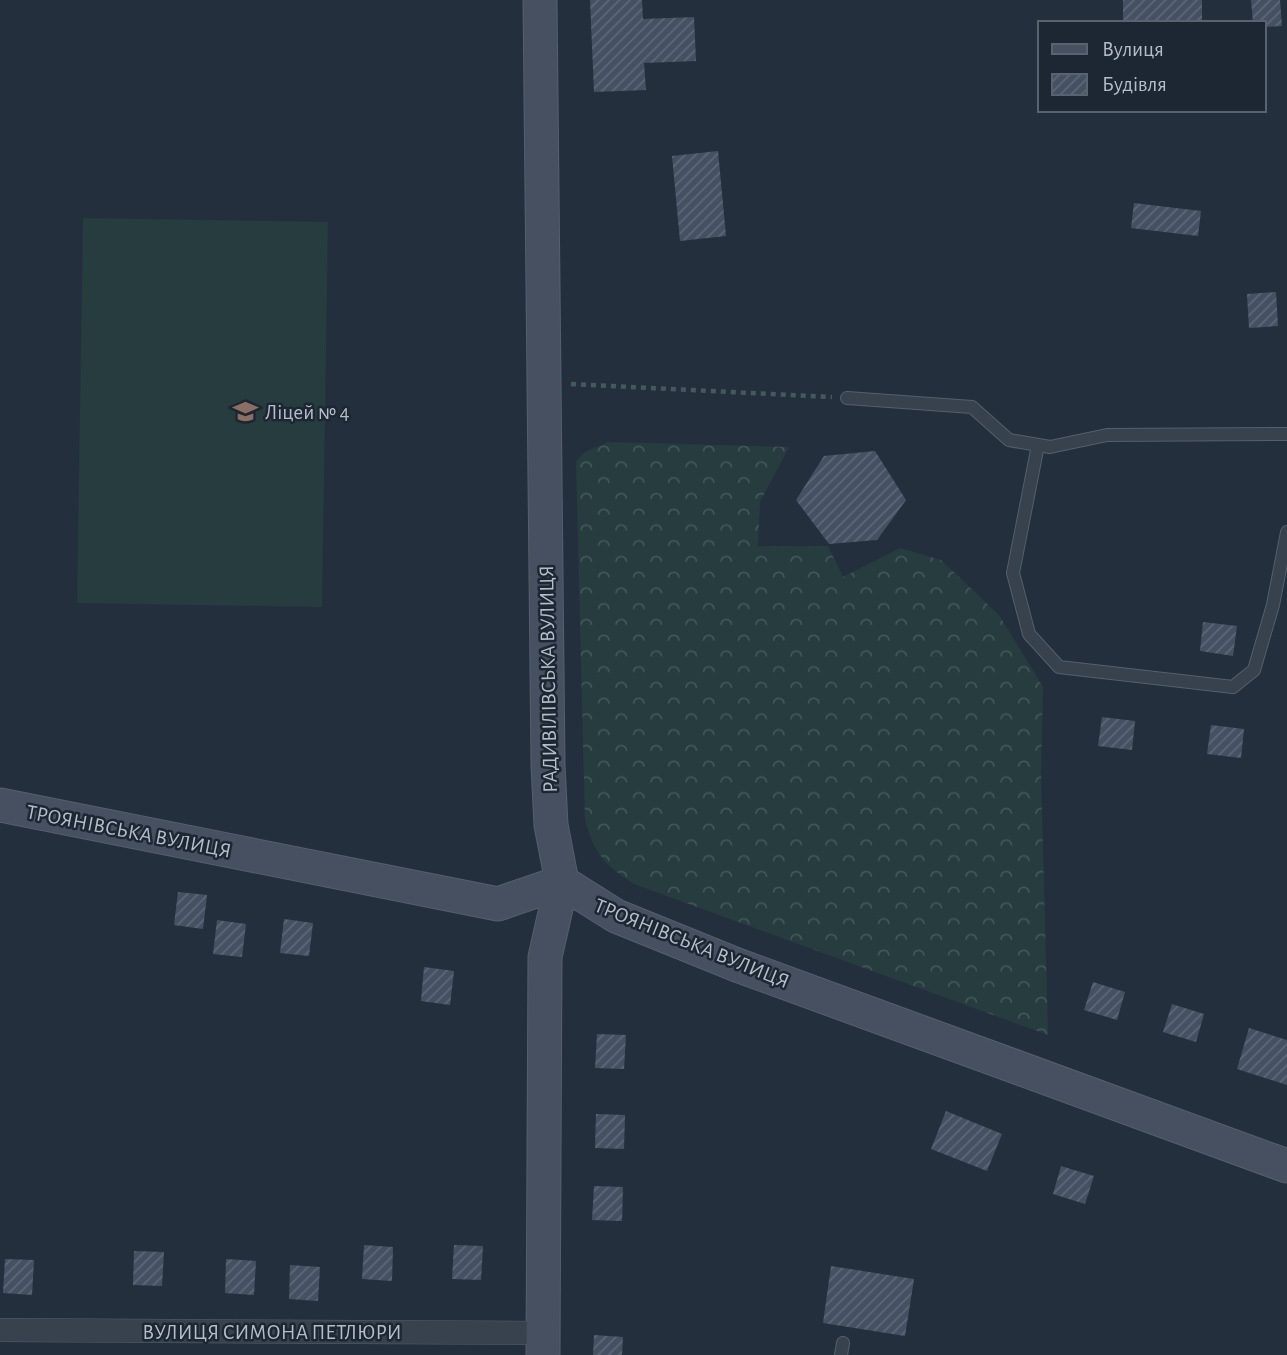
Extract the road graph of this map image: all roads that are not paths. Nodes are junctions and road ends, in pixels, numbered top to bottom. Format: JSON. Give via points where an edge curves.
{"nodes":[{"id":1,"x":540,"y":0,"type":"edge"},
{"id":2,"x":847,"y":398,"type":"road end"},
{"id":3,"x":1287,"y":434,"type":"edge"},
{"id":4,"x":1038,"y":445,"type":"junction"},
{"id":5,"x":1287,"y":532,"type":"edge"},
{"id":6,"x":0,"y":805,"type":"edge"},
{"id":7,"x":562,"y":882,"type":"junction"},
{"id":8,"x":1287,"y":1166,"type":"edge"},
{"id":9,"x":0,"y":1330,"type":"edge"},
{"id":10,"x":543,"y":1344,"type":"edge"}],
"edges":[{"from":1,"to":7,"type":"street","name":"РАДИВІЛІВСЬКА ВУЛИЦЯ","via":[[548,765],[551,825]]},
{"from":2,"to":4,"type":"lane","via":[[972,407],[1009,440]]},
{"from":3,"to":4,"type":"lane","via":[[1107,435],[1050,447]]},
{"from":4,"to":5,"type":"lane","via":[[1013,573],[1029,634],[1059,667],[1233,687],[1254,670]]},
{"from":6,"to":7,"type":"street","name":"ТРОЯНІВСЬКА ВУЛИЦЯ","via":[[498,904]]},
{"from":7,"to":8,"type":"street","name":"ТРОЯНІВСЬКА ВУЛИЦЯ","via":[[615,916],[737,965]]},
{"from":7,"to":10,"type":"street","name":"РАДИВІЛІВСЬКА ВУЛИЦЯ","via":[[545,957]]},
{"from":9,"to":10,"type":"street","name":"ВУЛИЦЯ СИМОНА ПЕТЛЮРИ"}]}
